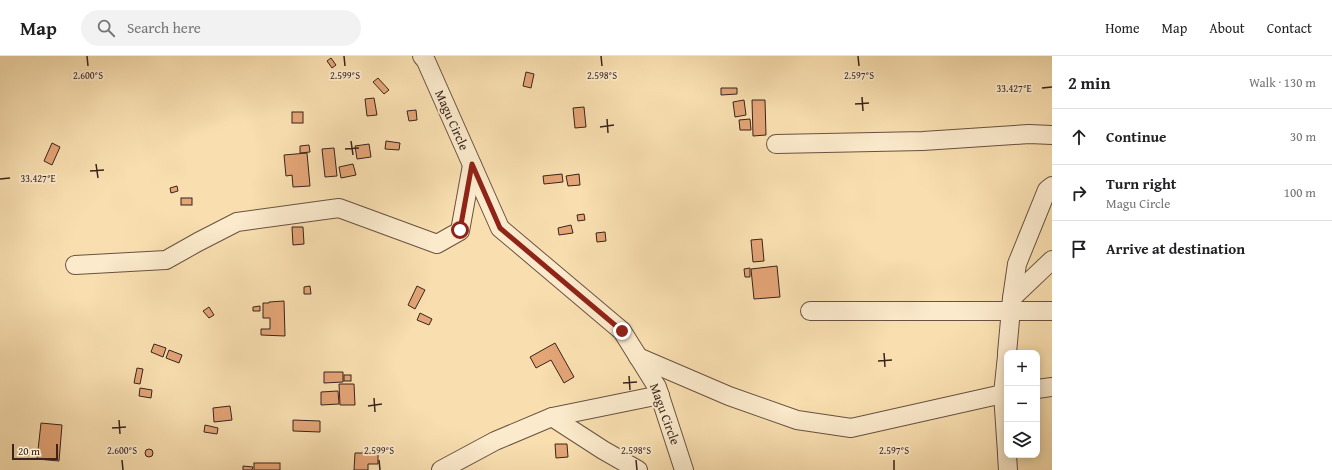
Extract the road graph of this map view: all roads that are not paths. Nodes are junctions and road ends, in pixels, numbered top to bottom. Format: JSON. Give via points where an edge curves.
{"nodes":[{"id":1,"x":422,"y":56,"type":"edge"},
{"id":2,"x":1052,"y":135,"type":"edge"},
{"id":3,"x":776,"y":144,"type":"dead end"},
{"id":4,"x":472,"y":164,"type":"junction"},
{"id":5,"x":1052,"y":186,"type":"edge"},
{"id":6,"x":1052,"y":260,"type":"edge"},
{"id":7,"x":75,"y":265,"type":"dead end"},
{"id":8,"x":1012,"y":304,"type":"junction"},
{"id":9,"x":810,"y":310,"type":"dead end"},
{"id":10,"x":1052,"y":311,"type":"edge"},
{"id":11,"x":1007,"y":350,"type":"edge"},
{"id":12,"x":638,"y":357,"type":"junction"},
{"id":13,"x":1052,"y":387,"type":"edge"},
{"id":14,"x":1040,"y":389,"type":"edge"},
{"id":15,"x":660,"y":394,"type":"junction"},
{"id":16,"x":1004,"y":394,"type":"edge"},
{"id":17,"x":552,"y":417,"type":"junction"},
{"id":18,"x":1007,"y":458,"type":"edge"},
{"id":19,"x":441,"y":470,"type":"edge"},
{"id":20,"x":638,"y":470,"type":"edge"},
{"id":21,"x":684,"y":470,"type":"edge"},
{"id":22,"x":1008,"y":470,"type":"edge"}],
"edges":[{"from":1,"to":4,"type":"street","name":"Magu Circle"},
{"from":2,"to":3,"type":"street"},
{"from":4,"to":7,"type":"street","via":[[460,230],[437,244],[338,208],[237,222],[166,260]]},
{"from":4,"to":12,"type":"street","name":"Magu Circle","via":[[500,228],[622,331]]},
{"from":5,"to":8,"type":"street","via":[[1047,190],[1017,264]]},
{"from":6,"to":8,"type":"street"},
{"from":8,"to":9,"type":"street"},
{"from":8,"to":10,"type":"street"},
{"from":8,"to":11,"type":"street"},
{"from":12,"to":15,"type":"street","name":"Magu Circle"},
{"from":12,"to":16,"type":"street","via":[[729,396],[797,420],[851,428]]},
{"from":13,"to":14,"type":"street"},
{"from":15,"to":17,"type":"street"},
{"from":15,"to":21,"type":"street","name":"Magu Circle"},
{"from":17,"to":19,"type":"street","via":[[495,440]]},
{"from":17,"to":20,"type":"street"},
{"from":18,"to":22,"type":"street"}]}
